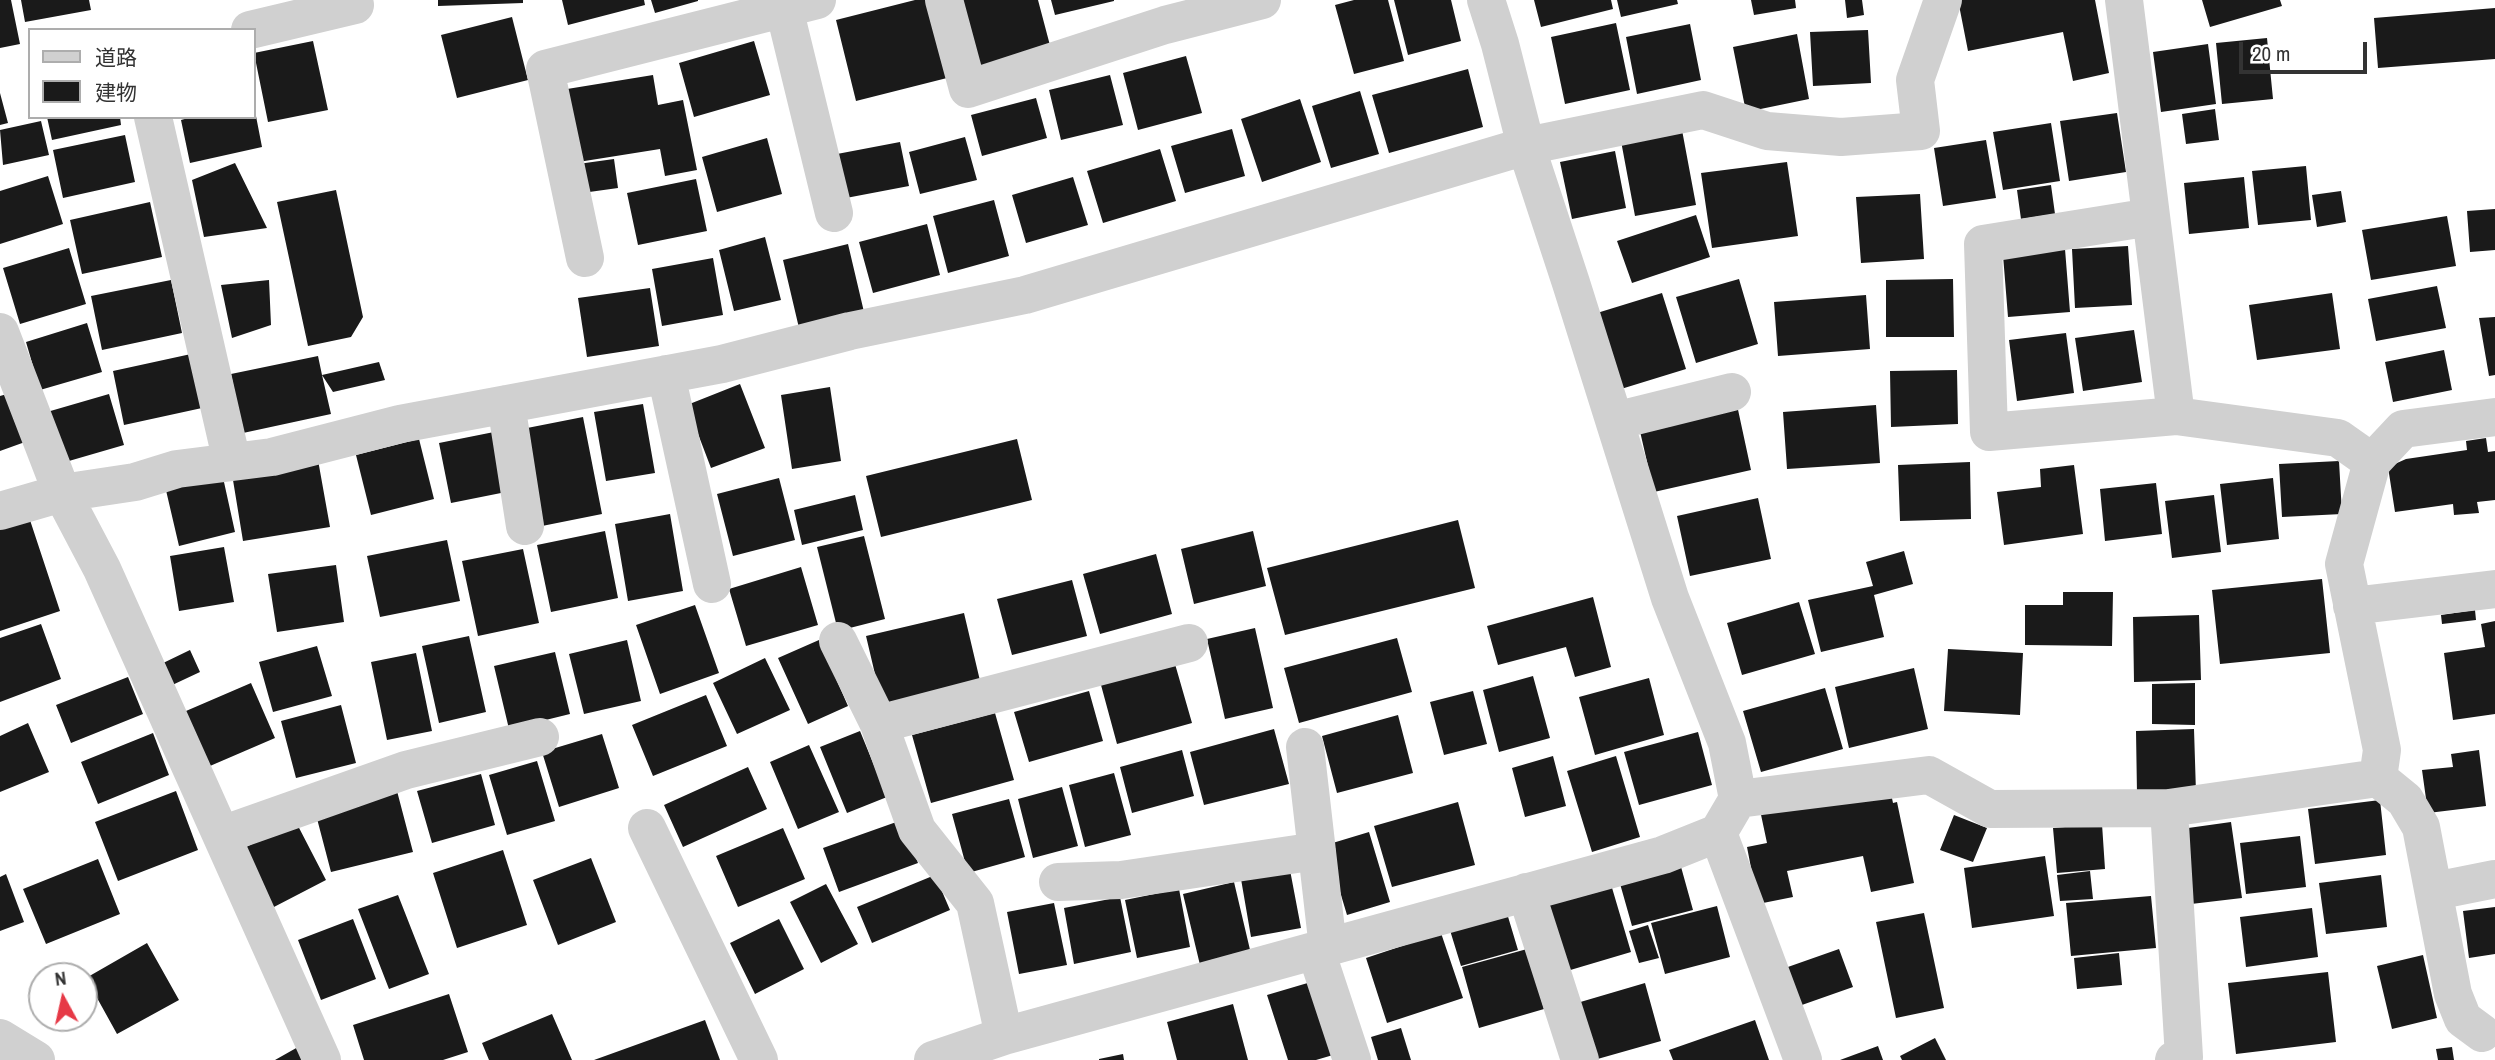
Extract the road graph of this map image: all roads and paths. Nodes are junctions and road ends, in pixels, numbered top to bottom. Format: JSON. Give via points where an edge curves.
{"nodes":[{"id":1,"x":944,"y":0,"type":"edge"},
{"id":2,"x":1262,"y":0,"type":"edge"},
{"id":3,"x":1486,"y":0,"type":"edge"},
{"id":4,"x":1943,"y":0,"type":"edge"},
{"id":5,"x":2124,"y":0,"type":"edge"},
{"id":6,"x":795,"y":3,"type":"edge"},
{"id":7,"x":355,"y":5,"type":"dead end"},
{"id":8,"x":256,"y":29,"type":"edge"},
{"id":9,"x":153,"y":119,"type":"edge"},
{"id":10,"x":1526,"y":146,"type":"junction"},
{"id":11,"x":834,"y":213,"type":"dead end"},
{"id":12,"x":2151,"y":218,"type":"junction"},
{"id":13,"x":585,"y":258,"type":"dead end"},
{"id":14,"x":0,"y":332,"type":"edge"},
{"id":15,"x":666,"y":374,"type":"junction"},
{"id":16,"x":1732,"y":392,"type":"dead end"},
{"id":17,"x":506,"y":404,"type":"junction"},
{"id":18,"x":2176,"y":416,"type":"junction"},
{"id":19,"x":2495,"y":417,"type":"edge"},
{"id":20,"x":1615,"y":421,"type":"junction"},
{"id":21,"x":232,"y":462,"type":"junction"},
{"id":22,"x":2372,"y":462,"type":"junction"},
{"id":23,"x":62,"y":492,"type":"junction"},
{"id":24,"x":0,"y":511,"type":"edge"},
{"id":25,"x":525,"y":526,"type":"dead end"},
{"id":26,"x":712,"y":584,"type":"dead end"},
{"id":27,"x":2495,"y":589,"type":"edge"},
{"id":28,"x":2353,"y":606,"type":"junction"},
{"id":29,"x":838,"y":641,"type":"dead end"},
{"id":30,"x":1189,"y":643,"type":"dead end"},
{"id":31,"x":878,"y":724,"type":"junction"},
{"id":32,"x":540,"y":737,"type":"dead end"},
{"id":33,"x":1304,"y":747,"type":"dead end"},
{"id":34,"x":2378,"y":778,"type":"junction"},
{"id":35,"x":1738,"y":799,"type":"junction"},
{"id":36,"x":2169,"y":808,"type":"junction"},
{"id":37,"x":647,"y":828,"type":"dead end"},
{"id":38,"x":1718,"y":833,"type":"junction"},
{"id":39,"x":222,"y":835,"type":"junction"},
{"id":40,"x":1317,"y":851,"type":"junction"},
{"id":41,"x":2495,"y":879,"type":"edge"},
{"id":42,"x":1058,"y":882,"type":"dead end"},
{"id":43,"x":2435,"y":891,"type":"junction"},
{"id":44,"x":1526,"y":892,"type":"junction"},
{"id":45,"x":1322,"y":950,"type":"junction"},
{"id":46,"x":2482,"y":1033,"type":"dead end"},
{"id":47,"x":1004,"y":1036,"type":"junction"},
{"id":48,"x":0,"y":1038,"type":"edge"},
{"id":49,"x":2181,"y":1059,"type":"edge"},
{"id":50,"x":36,"y":1060,"type":"edge"},
{"id":51,"x":322,"y":1060,"type":"edge"},
{"id":52,"x":759,"y":1060,"type":"edge"},
{"id":53,"x":933,"y":1060,"type":"edge"},
{"id":54,"x":1352,"y":1060,"type":"edge"},
{"id":55,"x":1580,"y":1060,"type":"edge"},
{"id":56,"x":1803,"y":1060,"type":"edge"}],
"edges":[{"from":1,"to":2,"type":"street","via":[[968,89],[1165,25]]},
{"from":3,"to":10,"type":"street"},
{"from":4,"to":10,"type":"street","via":[[1915,80],[1921,131],[1841,137],[1767,131],[1703,110]]},
{"from":5,"to":12,"type":"street"},
{"from":6,"to":11,"type":"street"},
{"from":6,"to":13,"type":"street","via":[[545,68]]},
{"from":7,"to":8,"type":"street"},
{"from":9,"to":21,"type":"street"},
{"from":10,"to":15,"type":"street","via":[[1025,295]]},
{"from":10,"to":20,"type":"street"},
{"from":12,"to":18,"type":"street"},
{"from":12,"to":18,"type":"street","via":[[1983,244],[1989,432]]},
{"from":14,"to":23,"type":"street"},
{"from":15,"to":17,"type":"street"},
{"from":15,"to":26,"type":"street"},
{"from":16,"to":20,"type":"street"},
{"from":17,"to":21,"type":"street"},
{"from":17,"to":25,"type":"street"},
{"from":18,"to":22,"type":"street","via":[[2339,438]]},
{"from":19,"to":22,"type":"street","via":[[2403,429]]},
{"from":20,"to":35,"type":"street","via":[[1670,598],[1727,743]]},
{"from":21,"to":23,"type":"street","via":[[177,468],[135,482]]},
{"from":22,"to":28,"type":"street","via":[[2344,564]]},
{"from":23,"to":24,"type":"street"},
{"from":23,"to":39,"type":"street","via":[[102,569]]},
{"from":27,"to":28,"type":"street"},
{"from":28,"to":34,"type":"street","via":[[2382,750]]},
{"from":29,"to":31,"type":"street"},
{"from":30,"to":31,"type":"street"},
{"from":31,"to":47,"type":"street","via":[[917,830],[975,903]]},
{"from":32,"to":39,"type":"street","via":[[406,770]]},
{"from":33,"to":40,"type":"street"},
{"from":34,"to":36,"type":"street"},
{"from":34,"to":43,"type":"street","via":[[2405,800],[2421,827]]},
{"from":35,"to":36,"type":"street","via":[[1929,775],[1990,810]]},
{"from":35,"to":38,"type":"street"},
{"from":36,"to":49,"type":"street"},
{"from":37,"to":52,"type":"street"},
{"from":38,"to":44,"type":"street","via":[[1663,855]]},
{"from":38,"to":56,"type":"street"},
{"from":39,"to":51,"type":"street"},
{"from":40,"to":42,"type":"street","via":[[1121,880]]},
{"from":40,"to":45,"type":"street"},
{"from":41,"to":43,"type":"street"},
{"from":43,"to":46,"type":"street","via":[[2453,994],[2463,1019]]},
{"from":44,"to":45,"type":"street"},
{"from":44,"to":55,"type":"street"},
{"from":45,"to":47,"type":"street"},
{"from":45,"to":54,"type":"street"},
{"from":47,"to":53,"type":"street"},
{"from":48,"to":50,"type":"street"}]}
